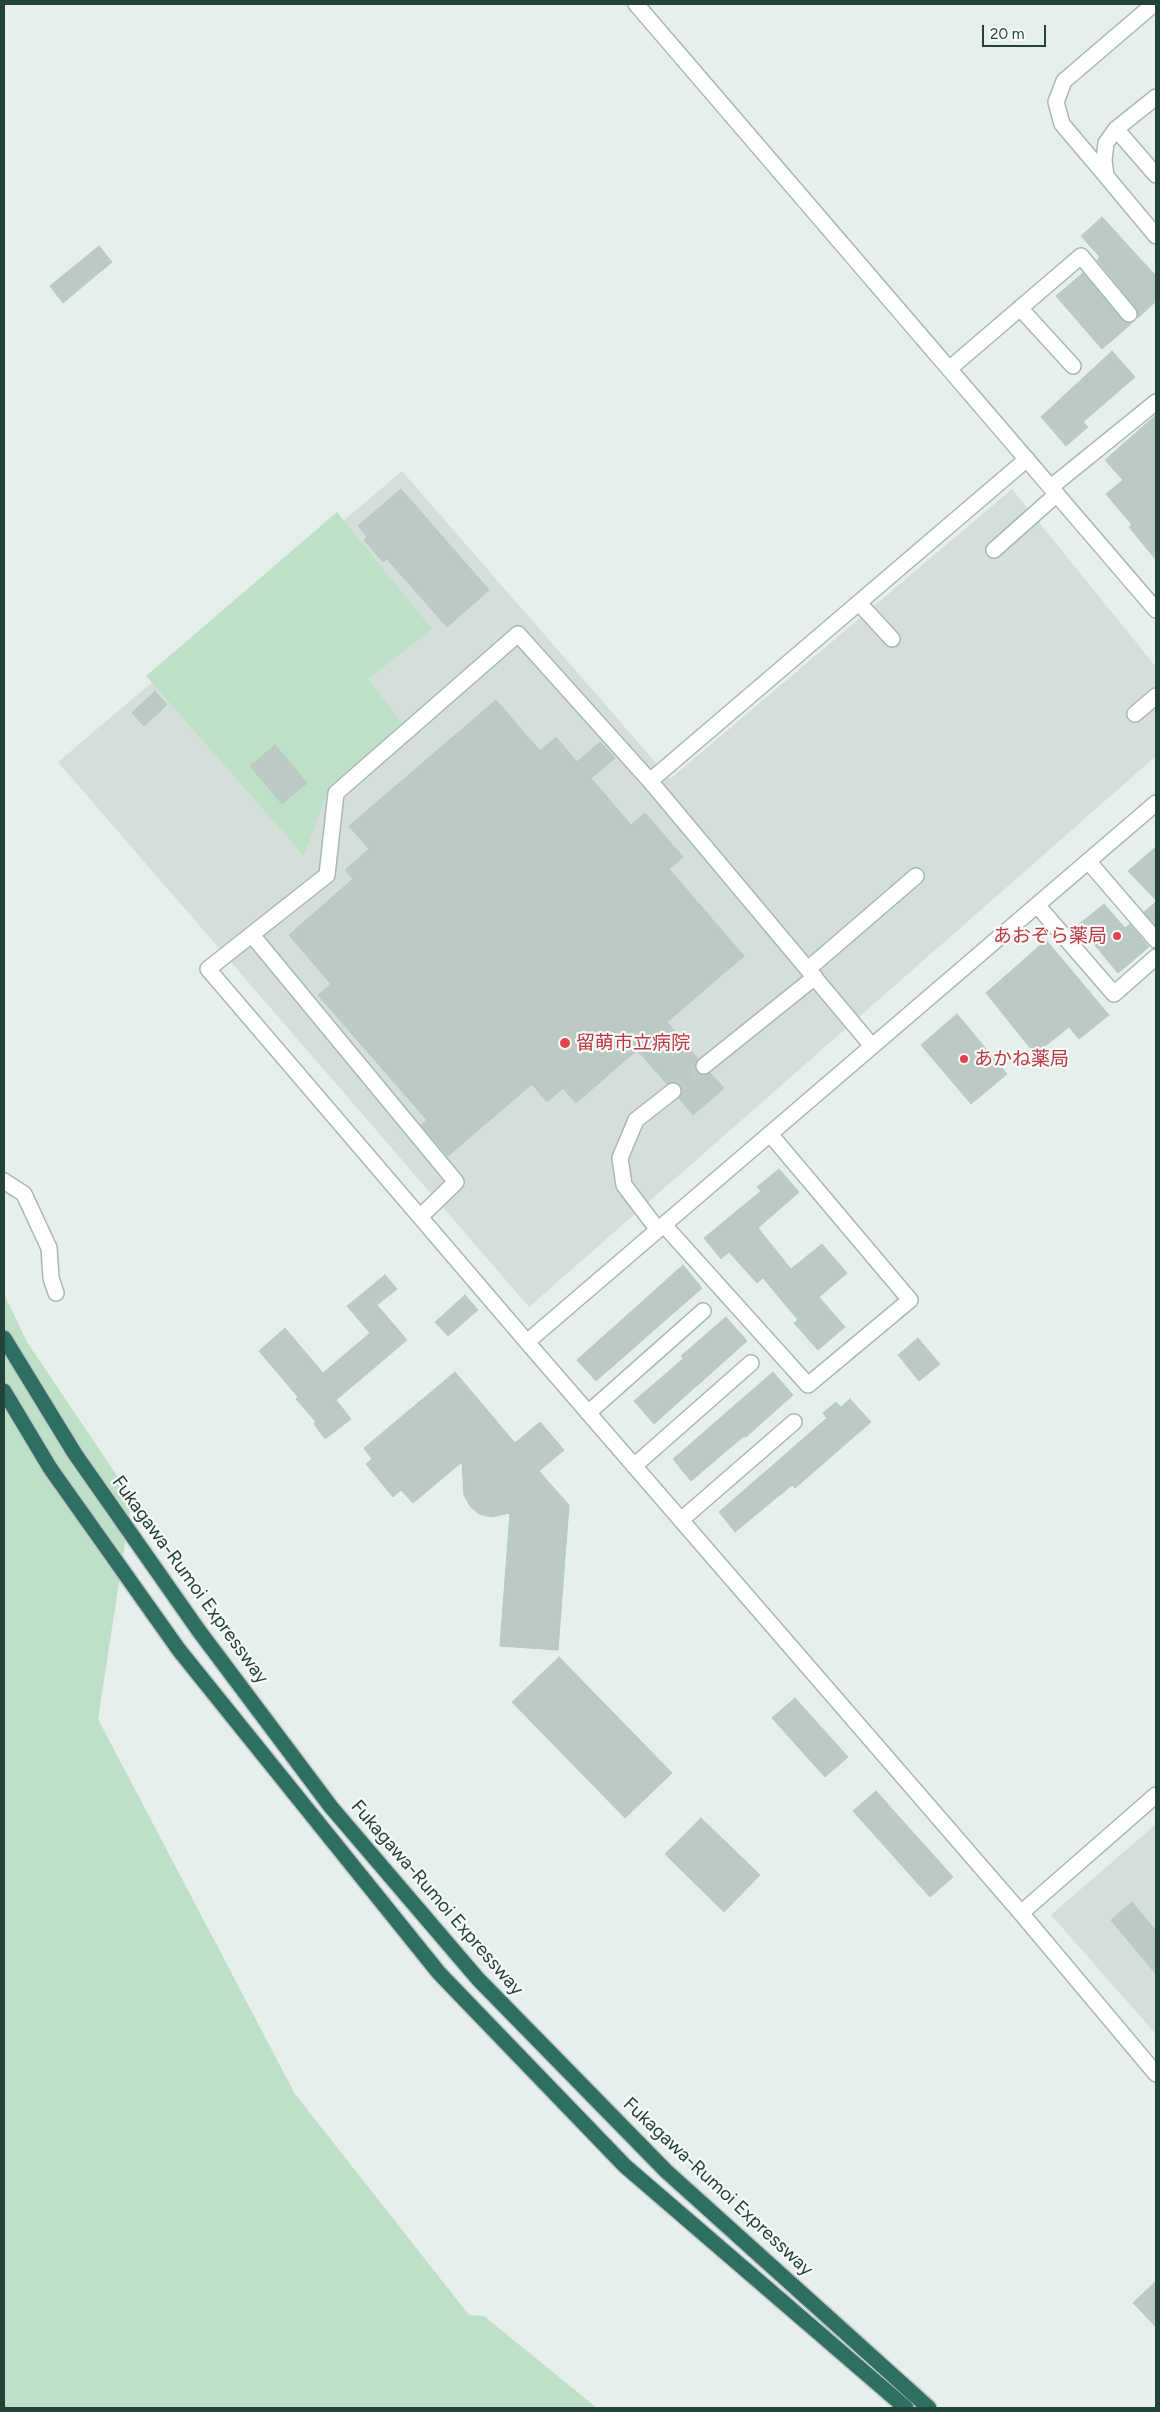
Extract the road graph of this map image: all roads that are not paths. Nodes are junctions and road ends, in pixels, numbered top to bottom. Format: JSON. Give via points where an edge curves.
{"nodes":[{"id":1,"x":636,"y":4,"type":"edge"},
{"id":2,"x":1154,"y":4,"type":"edge"},
{"id":3,"x":1156,"y":97,"type":"edge"},
{"id":4,"x":1116,"y":129,"type":"junction"},
{"id":5,"x":1156,"y":175,"type":"edge"},
{"id":6,"x":1106,"y":176,"type":"junction"},
{"id":7,"x":1156,"y":236,"type":"edge"},
{"id":8,"x":1020,"y":308,"type":"junction"},
{"id":9,"x":1129,"y":314,"type":"dead end"},
{"id":10,"x":1073,"y":366,"type":"dead end"},
{"id":11,"x":950,"y":369,"type":"junction"},
{"id":12,"x":1156,"y":402,"type":"edge"},
{"id":13,"x":1027,"y":459,"type":"junction"},
{"id":14,"x":1054,"y":491,"type":"junction"},
{"id":15,"x":994,"y":550,"type":"dead end"},
{"id":16,"x":1154,"y":603,"type":"edge"},
{"id":17,"x":859,"y":604,"type":"junction"},
{"id":18,"x":892,"y":639,"type":"dead end"},
{"id":19,"x":1156,"y":696,"type":"edge"},
{"id":20,"x":1135,"y":714,"type":"dead end"},
{"id":21,"x":650,"y":782,"type":"junction"},
{"id":22,"x":1156,"y":803,"type":"edge"},
{"id":23,"x":1088,"y":861,"type":"junction"},
{"id":24,"x":916,"y":876,"type":"dead end"},
{"id":25,"x":1037,"y":905,"type":"junction"},
{"id":26,"x":252,"y":935,"type":"junction"},
{"id":27,"x":1156,"y":940,"type":"edge"},
{"id":28,"x":1156,"y":957,"type":"edge"},
{"id":29,"x":811,"y":973,"type":"junction"},
{"id":30,"x":872,"y":1046,"type":"junction"},
{"id":31,"x":704,"y":1066,"type":"tunnel mouth"},
{"id":32,"x":673,"y":1091,"type":"tunnel mouth"},
{"id":33,"x":770,"y":1134,"type":"junction"},
{"id":34,"x":4,"y":1181,"type":"edge"},
{"id":35,"x":420,"y":1217,"type":"junction"},
{"id":36,"x":661,"y":1227,"type":"junction"},
{"id":37,"x":56,"y":1293,"type":"dead end"},
{"id":38,"x":703,"y":1311,"type":"dead end"},
{"id":39,"x":4,"y":1338,"type":"edge"},
{"id":40,"x":527,"y":1342,"type":"junction"},
{"id":41,"x":751,"y":1363,"type":"dead end"},
{"id":42,"x":4,"y":1391,"type":"edge"},
{"id":43,"x":588,"y":1413,"type":"junction"},
{"id":44,"x":794,"y":1422,"type":"dead end"},
{"id":45,"x":634,"y":1466,"type":"junction"},
{"id":46,"x":681,"y":1520,"type":"junction"},
{"id":47,"x":1156,"y":1795,"type":"edge"},
{"id":48,"x":1021,"y":1913,"type":"junction"},
{"id":49,"x":1156,"y":2074,"type":"edge"},
{"id":50,"x":906,"y":2408,"type":"edge"},
{"id":51,"x":929,"y":2408,"type":"edge"}],
"edges":[{"from":1,"to":11,"type":"street"},
{"from":2,"to":6,"type":"street","via":[[1064,81],[1056,102],[1062,124]]},
{"from":3,"to":4,"type":"street"},
{"from":4,"to":5,"type":"street"},
{"from":4,"to":6,"type":"street","via":[[1106,143]]},
{"from":6,"to":7,"type":"street"},
{"from":8,"to":9,"type":"street","via":[[1081,256]]},
{"from":8,"to":10,"type":"street"},
{"from":8,"to":11,"type":"street"},
{"from":11,"to":13,"type":"street"},
{"from":12,"to":14,"type":"street"},
{"from":13,"to":14,"type":"street"},
{"from":13,"to":17,"type":"street"},
{"from":14,"to":15,"type":"street"},
{"from":14,"to":16,"type":"street"},
{"from":17,"to":18,"type":"street"},
{"from":17,"to":21,"type":"street"},
{"from":19,"to":20,"type":"street"},
{"from":21,"to":26,"type":"street","via":[[518,634],[336,793],[327,875]]},
{"from":21,"to":29,"type":"street"},
{"from":22,"to":23,"type":"street"},
{"from":23,"to":25,"type":"street"},
{"from":23,"to":27,"type":"street"},
{"from":24,"to":29,"type":"street"},
{"from":25,"to":28,"type":"street","via":[[1114,994]]},
{"from":25,"to":30,"type":"street"},
{"from":26,"to":35,"type":"street","via":[[456,1182]]},
{"from":26,"to":35,"type":"street","via":[[208,969]]},
{"from":29,"to":30,"type":"street"},
{"from":29,"to":31,"type":"street"},
{"from":30,"to":33,"type":"street"},
{"from":32,"to":36,"type":"street","via":[[636,1120],[620,1158],[624,1185]]},
{"from":33,"to":36,"type":"street"},
{"from":33,"to":36,"type":"street","via":[[910,1300],[808,1385]]},
{"from":34,"to":37,"type":"street","via":[[24,1194],[49,1248],[50,1278]]},
{"from":35,"to":40,"type":"street"},
{"from":36,"to":40,"type":"street"},
{"from":38,"to":43,"type":"street"},
{"from":39,"to":51,"type":"highway","name":"Fukagawa-Rumoi Expressway","via":[[75,1454],[205,1639],[331,1807],[478,1979],[666,2171]]},
{"from":40,"to":43,"type":"street"},
{"from":41,"to":45,"type":"street"},
{"from":42,"to":50,"type":"highway","via":[[50,1468],[180,1650],[439,1974],[625,2166]]},
{"from":43,"to":45,"type":"street"},
{"from":44,"to":46,"type":"street"},
{"from":45,"to":46,"type":"street"},
{"from":46,"to":48,"type":"street"},
{"from":47,"to":48,"type":"street"},
{"from":48,"to":49,"type":"street"}]}
